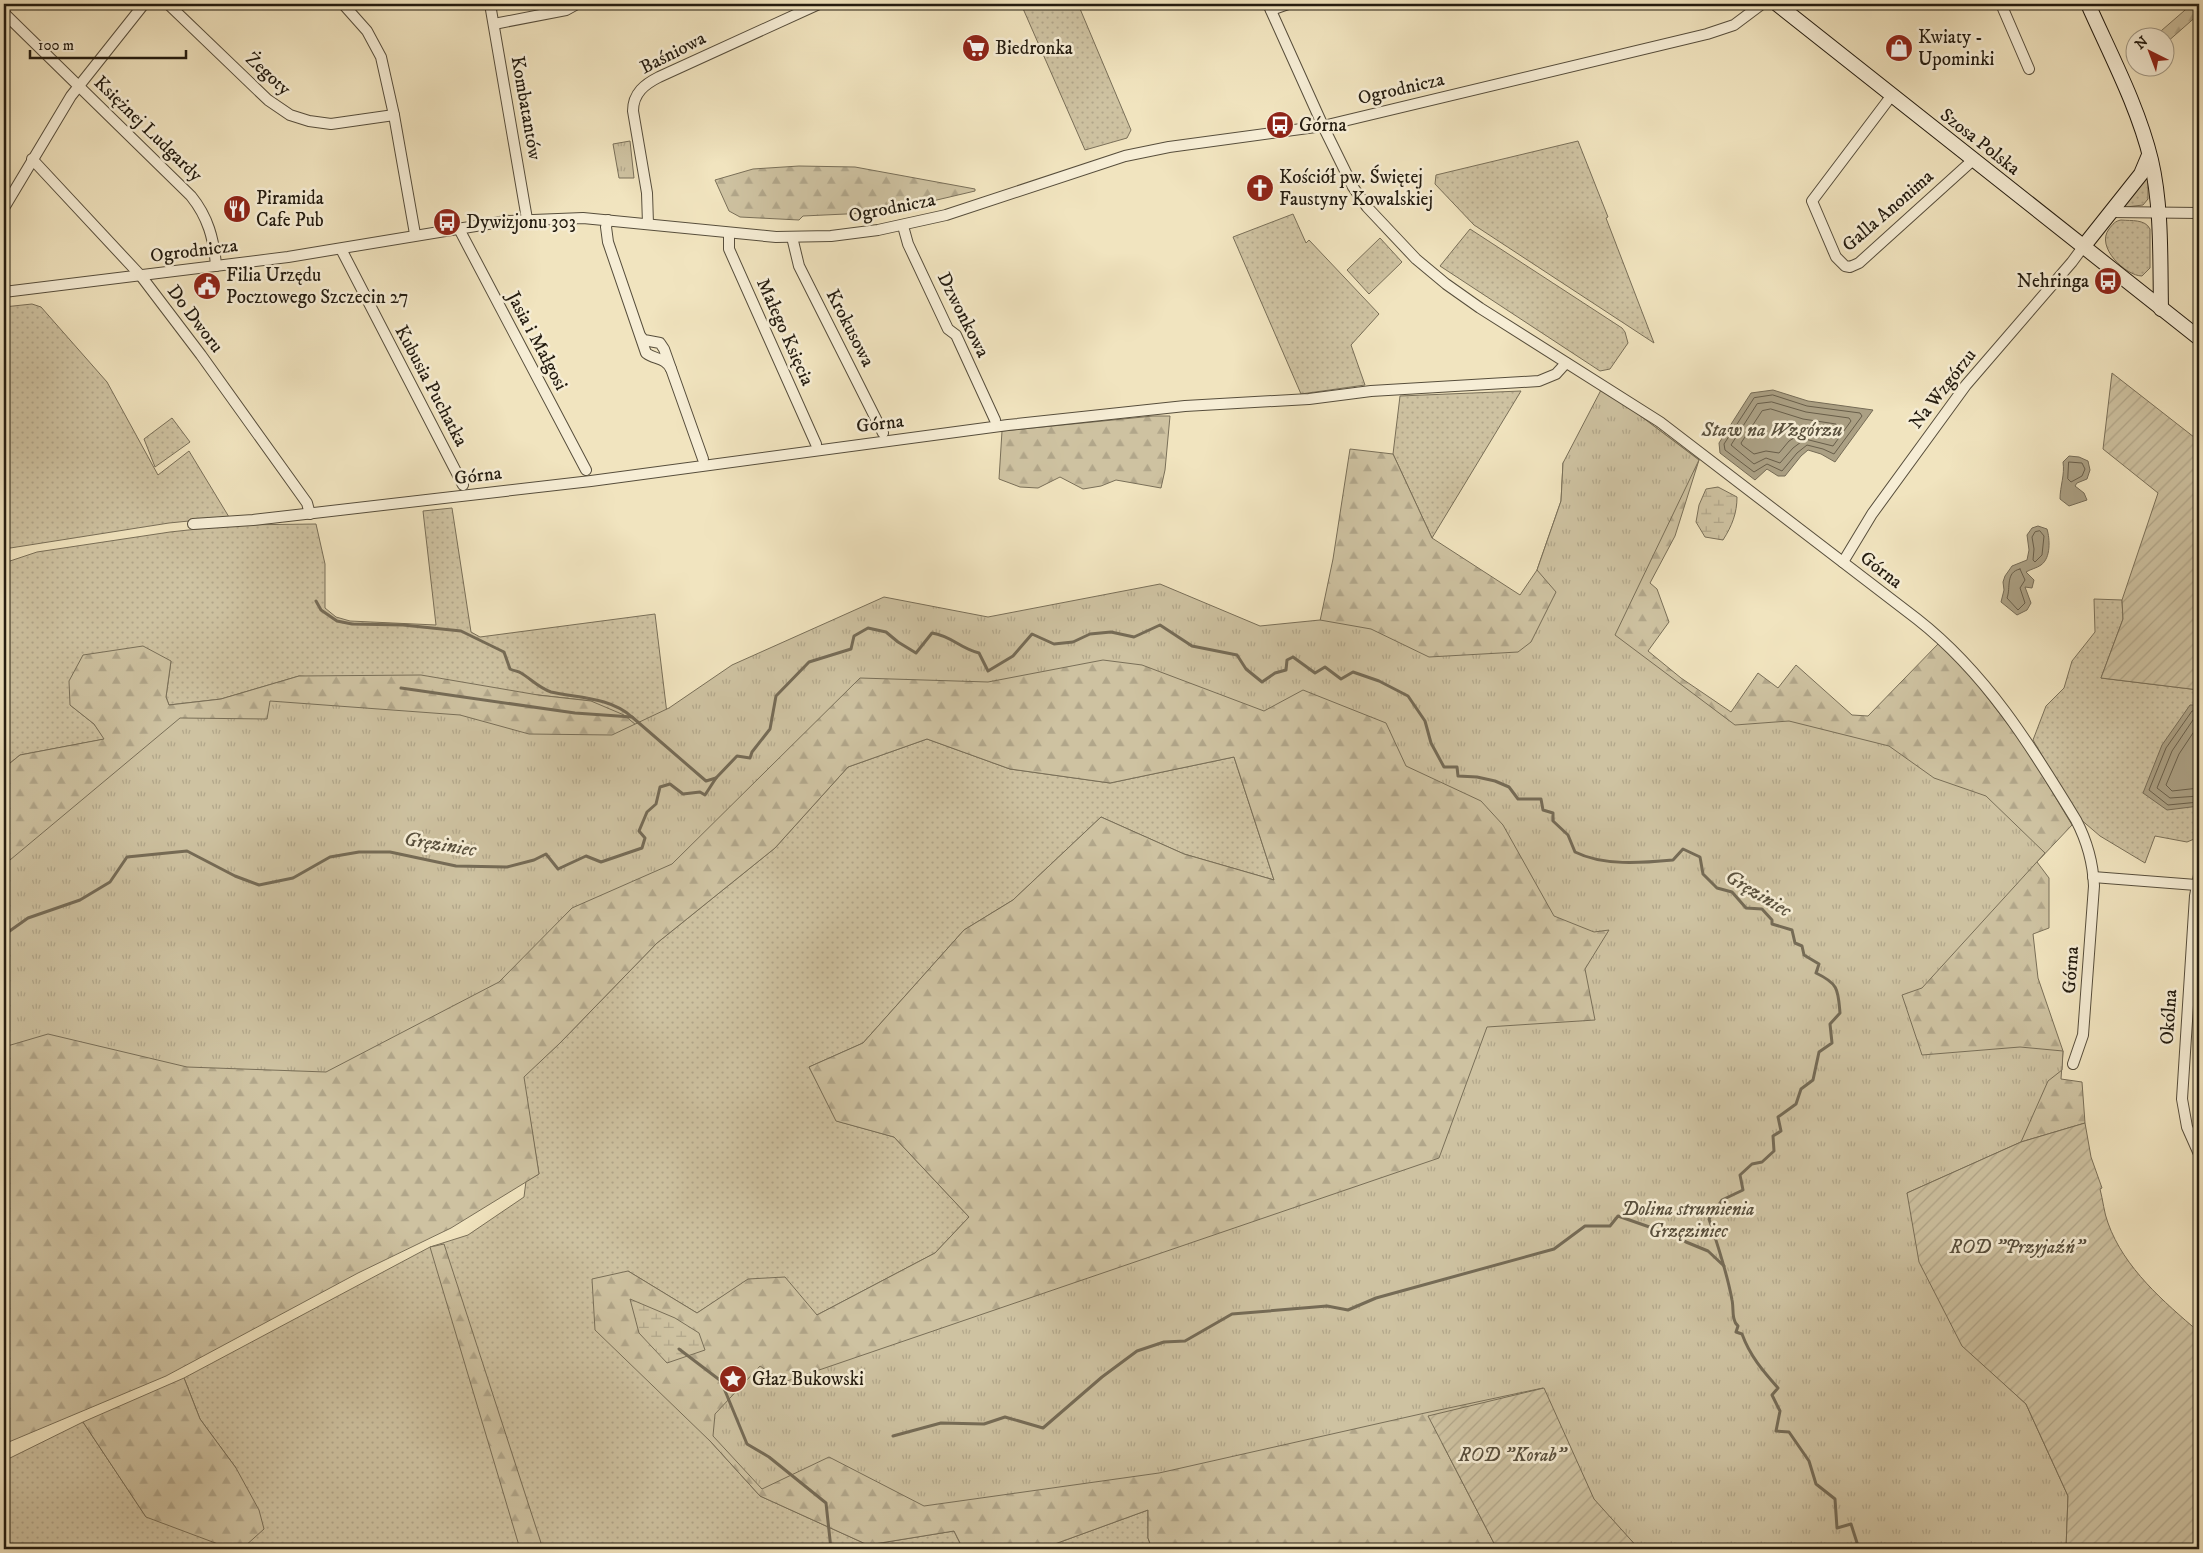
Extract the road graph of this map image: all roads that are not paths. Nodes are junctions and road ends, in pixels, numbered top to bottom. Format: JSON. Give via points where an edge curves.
{"nodes":[{"id":1,"x":144,"y":4,"type":"edge"},
{"id":2,"x":168,"y":4,"type":"edge"},
{"id":3,"x":343,"y":4,"type":"edge"},
{"id":4,"x":490,"y":4,"type":"edge"},
{"id":5,"x":577,"y":4,"type":"edge"},
{"id":6,"x":819,"y":4,"type":"edge"},
{"id":7,"x":1288,"y":4,"type":"edge"},
{"id":8,"x":1762,"y":4,"type":"edge"},
{"id":9,"x":1777,"y":4,"type":"edge"},
{"id":10,"x":2001,"y":4,"type":"edge"},
{"id":11,"x":2089,"y":4,"type":"edge"},
{"id":12,"x":1270,"y":7,"type":"edge"},
{"id":13,"x":4,"y":13,"type":"edge"},
{"id":14,"x":494,"y":24,"type":"junction"},
{"id":15,"x":2029,"y":69,"type":"dead end"},
{"id":16,"x":79,"y":86,"type":"junction"},
{"id":17,"x":1892,"y":95,"type":"junction"},
{"id":18,"x":394,"y":115,"type":"junction"},
{"id":19,"x":1322,"y":126,"type":"junction"},
{"id":20,"x":2150,"y":154,"type":"junction"},
{"id":21,"x":32,"y":159,"type":"junction"},
{"id":22,"x":1973,"y":160,"type":"junction"},
{"id":23,"x":2154,"y":178,"type":"junction"},
{"id":24,"x":2137,"y":180,"type":"junction"},
{"id":25,"x":4,"y":208,"type":"edge"},
{"id":26,"x":2110,"y":212,"type":"junction"},
{"id":27,"x":2158,"y":213,"type":"junction"},
{"id":28,"x":2199,"y":213,"type":"edge"},
{"id":29,"x":527,"y":219,"type":"junction"},
{"id":30,"x":608,"y":220,"type":"junction"},
{"id":31,"x":648,"y":224,"type":"junction"},
{"id":32,"x":903,"y":226,"type":"junction"},
{"id":33,"x":458,"y":227,"type":"junction"},
{"id":34,"x":730,"y":233,"type":"junction"},
{"id":35,"x":415,"y":234,"type":"junction"},
{"id":36,"x":792,"y":237,"type":"junction"},
{"id":37,"x":2083,"y":247,"type":"junction"},
{"id":38,"x":340,"y":249,"type":"junction"},
{"id":39,"x":216,"y":266,"type":"junction"},
{"id":40,"x":141,"y":276,"type":"junction"},
{"id":41,"x":4,"y":292,"type":"edge"},
{"id":42,"x":2161,"y":308,"type":"junction"},
{"id":43,"x":641,"y":337,"type":"junction"},
{"id":44,"x":2199,"y":338,"type":"edge"},
{"id":45,"x":1566,"y":363,"type":"junction"},
{"id":46,"x":671,"y":369,"type":"junction"},
{"id":47,"x":995,"y":420,"type":"dead end"},
{"id":48,"x":883,"y":433,"type":"dead end"},
{"id":49,"x":816,"y":444,"type":"dead end"},
{"id":50,"x":703,"y":459,"type":"dead end"},
{"id":51,"x":586,"y":470,"type":"dead end"},
{"id":52,"x":463,"y":485,"type":"dead end"},
{"id":53,"x":310,"y":514,"type":"junction"},
{"id":54,"x":193,"y":524,"type":"dead end"},
{"id":55,"x":1843,"y":562,"type":"junction"},
{"id":56,"x":2094,"y":877,"type":"junction"},
{"id":57,"x":2198,"y":880,"type":"edge"},
{"id":58,"x":2194,"y":973,"type":"edge"},
{"id":59,"x":2074,"y":1064,"type":"dead end"},
{"id":60,"x":2198,"y":1154,"type":"edge"}],
"edges":[{"from":1,"to":16,"type":"street"},
{"from":2,"to":18,"type":"street","name":"Żegoty","via":[[268,100],[290,115],[331,124]]},
{"from":3,"to":18,"type":"street","via":[[362,23],[377,47]]},
{"from":4,"to":14,"type":"street","name":"Kombatantów"},
{"from":5,"to":14,"type":"street","via":[[566,10]]},
{"from":6,"to":31,"type":"street","name":"Baśniowa","via":[[659,77],[640,90],[633,111],[647,193]]},
{"from":7,"to":12,"type":"street"},
{"from":8,"to":19,"type":"street","name":"Ogrodnicza","via":[[1744,20],[1723,30]]},
{"from":9,"to":17,"type":"street","name":"Szosa Polska"},
{"from":10,"to":15,"type":"street"},
{"from":11,"to":20,"type":"street"},
{"from":12,"to":19,"type":"street","name":"Górna"},
{"from":13,"to":16,"type":"street","name":"Księżnej Ludgardy"},
{"from":14,"to":29,"type":"street","name":"Kombatantów"},
{"from":16,"to":21,"type":"street"},
{"from":16,"to":39,"type":"street","name":"Księżnej Ludgardy","via":[[197,202],[210,228]]},
{"from":17,"to":22,"type":"street","name":"Szosa Polska"},
{"from":17,"to":22,"type":"street","name":"Galla Anonima","via":[[1812,201],[1839,262],[1850,267],[1859,263]]},
{"from":18,"to":35,"type":"street"},
{"from":19,"to":32,"type":"street","name":"Ogrodnicza","via":[[1125,156],[965,210]]},
{"from":19,"to":45,"type":"street","name":"Górna","via":[[1360,197],[1416,259],[1459,294]]},
{"from":20,"to":23,"type":"street"},
{"from":20,"to":24,"type":"street"},
{"from":21,"to":25,"type":"street"},
{"from":21,"to":40,"type":"street","name":"Do Dworu"},
{"from":22,"to":37,"type":"street","name":"Szosa Polska"},
{"from":23,"to":24,"type":"street","via":[[2147,175]]},
{"from":23,"to":27,"type":"street"},
{"from":24,"to":26,"type":"street"},
{"from":26,"to":27,"type":"street"},
{"from":26,"to":37,"type":"street"},
{"from":27,"to":28,"type":"street"},
{"from":27,"to":42,"type":"street"},
{"from":29,"to":30,"type":"street","name":"Ogrodnicza"},
{"from":29,"to":33,"type":"street","name":"Ogrodnicza"},
{"from":30,"to":31,"type":"street","name":"Ogrodnicza"},
{"from":30,"to":43,"type":"street","via":[[608,242]]},
{"from":31,"to":34,"type":"street","name":"Ogrodnicza"},
{"from":32,"to":36,"type":"street","name":"Ogrodnicza"},
{"from":32,"to":47,"type":"street","name":"Dzwonkowa","via":[[908,244],[948,330],[956,335]]},
{"from":33,"to":35,"type":"street","name":"Ogrodnicza"},
{"from":33,"to":51,"type":"street","name":"Jasia i Małgosi"},
{"from":34,"to":36,"type":"street","name":"Ogrodnicza"},
{"from":34,"to":49,"type":"street","name":"Małego Księcia","via":[[729,249]]},
{"from":35,"to":38,"type":"street","name":"Ogrodnicza"},
{"from":36,"to":48,"type":"street","name":"Krokusowa","via":[[799,266]]},
{"from":37,"to":42,"type":"street","name":"Szosa Polska"},
{"from":37,"to":55,"type":"street","name":"Na Wzgórzu","via":[[1966,385],[1872,514]]},
{"from":38,"to":39,"type":"street","name":"Ogrodnicza"},
{"from":38,"to":52,"type":"street","name":"Kubusia Puchatka"},
{"from":39,"to":40,"type":"street","name":"Ogrodnicza"},
{"from":40,"to":41,"type":"street","name":"Ogrodnicza"},
{"from":40,"to":53,"type":"street","name":"Do Dworu","via":[[307,503]]},
{"from":42,"to":44,"type":"street","name":"Szosa Polska"},
{"from":43,"to":46,"type":"street","via":[[648,354],[664,360]]},
{"from":43,"to":46,"type":"street","via":[[662,345]]},
{"from":45,"to":53,"type":"street","name":"Górna","via":[[1556,374],[1539,382],[1185,406],[1008,425],[599,480]]},
{"from":45,"to":55,"type":"street","name":"Górna","via":[[1660,422]]},
{"from":46,"to":50,"type":"street"},
{"from":53,"to":54,"type":"street","name":"Górna"},
{"from":55,"to":56,"type":"street","name":"Górna","via":[[1945,642],[1987,688],[2023,735],[2076,820],[2085,838]]},
{"from":56,"to":57,"type":"street"},
{"from":56,"to":59,"type":"street","name":"Górna","via":[[2083,1035]]},
{"from":57,"to":58,"type":"street","name":"Okólna"},
{"from":58,"to":60,"type":"street","name":"Okólna","via":[[2182,1099],[2187,1127]]}]}
